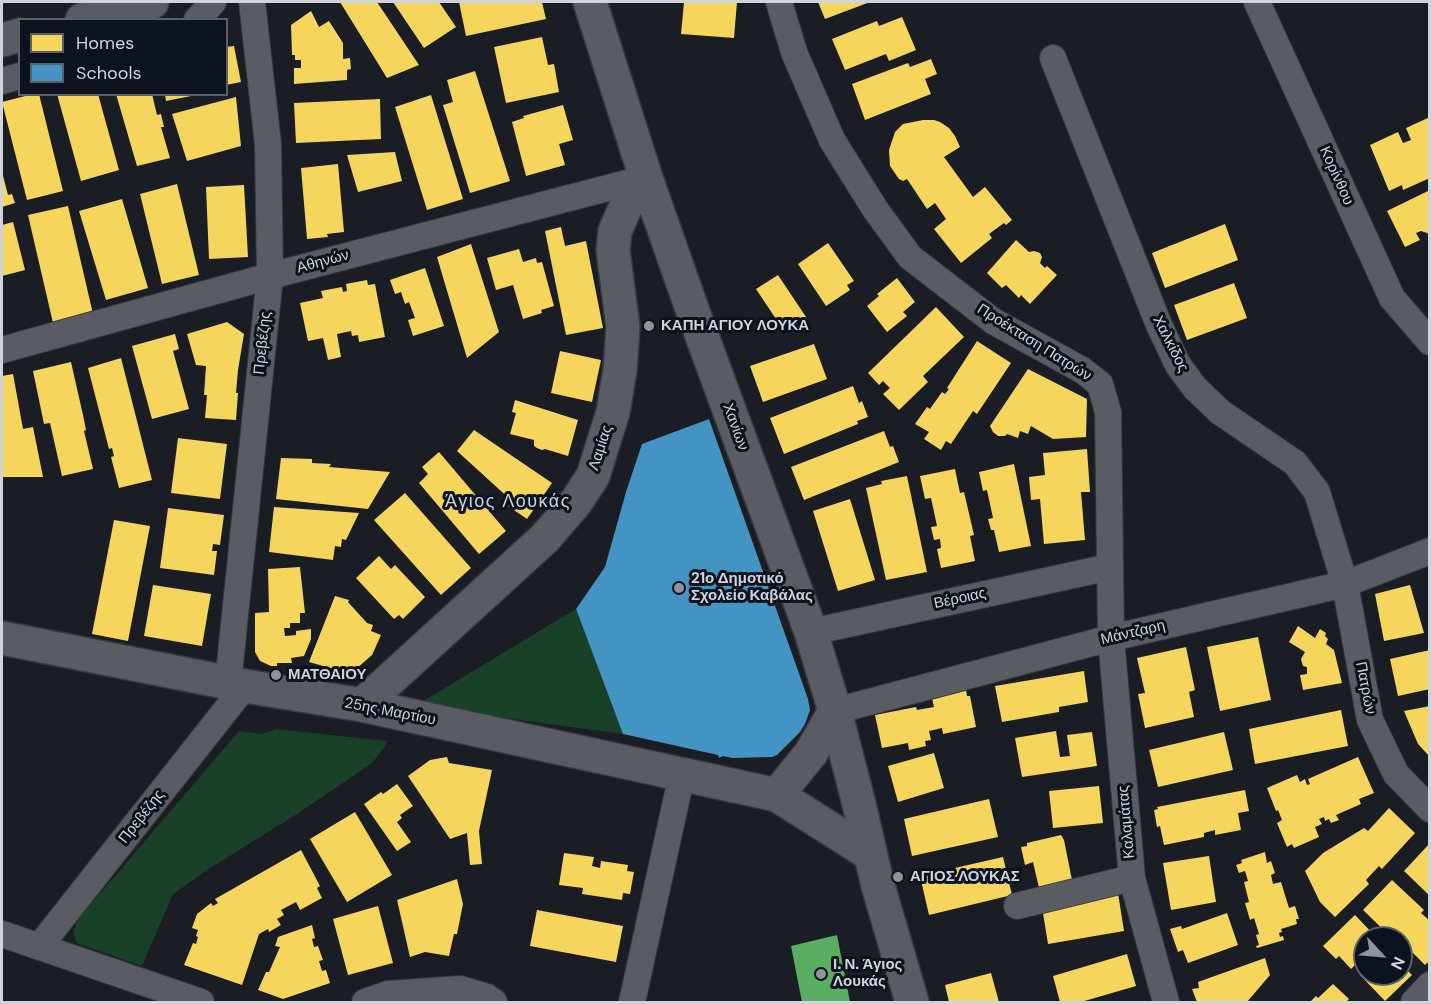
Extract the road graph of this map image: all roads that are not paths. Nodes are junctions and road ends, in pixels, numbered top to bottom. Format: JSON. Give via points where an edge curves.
{"nodes":[{"id":1,"x":152,"y":2,"type":"edge"},
{"id":2,"x":213,"y":2,"type":"edge"},
{"id":3,"x":252,"y":2,"type":"edge"},
{"id":4,"x":590,"y":2,"type":"edge"},
{"id":5,"x":778,"y":2,"type":"edge"},
{"id":6,"x":1257,"y":2,"type":"edge"},
{"id":7,"x":90,"y":18,"type":"edge"},
{"id":8,"x":199,"y":18,"type":"edge"},
{"id":9,"x":18,"y":36,"type":"edge"},
{"id":10,"x":2,"y":40,"type":"edge"},
{"id":11,"x":1053,"y":58,"type":"dead end"},
{"id":12,"x":18,"y":77,"type":"edge"},
{"id":13,"x":2,"y":81,"type":"edge"},
{"id":14,"x":646,"y":178,"type":"junction"},
{"id":15,"x":270,"y":276,"type":"junction"},
{"id":16,"x":1430,"y":342,"type":"edge"},
{"id":17,"x":2,"y":350,"type":"edge"},
{"id":18,"x":1430,"y":551,"type":"edge"},
{"id":19,"x":1110,"y":567,"type":"junction"},
{"id":20,"x":1345,"y":584,"type":"junction"},
{"id":21,"x":811,"y":632,"type":"junction"},
{"id":22,"x":2,"y":638,"type":"edge"},
{"id":23,"x":1111,"y":638,"type":"junction"},
{"id":24,"x":237,"y":685,"type":"junction"},
{"id":25,"x":362,"y":705,"type":"junction"},
{"id":26,"x":835,"y":711,"type":"junction"},
{"id":27,"x":682,"y":774,"type":"junction"},
{"id":28,"x":777,"y":795,"type":"junction"},
{"id":29,"x":1430,"y":809,"type":"edge"},
{"id":30,"x":870,"y":855,"type":"junction"},
{"id":31,"x":1132,"y":878,"type":"junction"},
{"id":32,"x":1017,"y":906,"type":"dead end"},
{"id":33,"x":2,"y":934,"type":"edge"},
{"id":34,"x":39,"y":947,"type":"junction"},
{"id":35,"x":1430,"y":985,"type":"edge"},
{"id":36,"x":201,"y":1002,"type":"edge"},
{"id":37,"x":365,"y":1002,"type":"edge"},
{"id":38,"x":494,"y":1002,"type":"edge"},
{"id":39,"x":632,"y":1002,"type":"edge"},
{"id":40,"x":912,"y":1002,"type":"edge"},
{"id":41,"x":1167,"y":1002,"type":"edge"},
{"id":42,"x":1414,"y":1002,"type":"edge"}],
"edges":[{"from":1,"to":7,"type":"street"},
{"from":2,"to":8,"type":"street"},
{"from":3,"to":15,"type":"street","name":"Πρεβέζης","via":[[268,144]]},
{"from":4,"to":14,"type":"street","name":"Χανίων"},
{"from":5,"to":19,"type":"street","name":"Προέκταση Πατρών","via":[[794,52],[832,140],[910,257],[993,321],[1100,384],[1108,412]]},
{"from":6,"to":16,"type":"street","name":"Κορίνθου","via":[[1392,298]]},
{"from":9,"to":10,"type":"street"},
{"from":11,"to":20,"type":"street","name":"Χαλκίδος","via":[[1178,365],[1220,412],[1295,463],[1317,492]]},
{"from":12,"to":13,"type":"street"},
{"from":14,"to":15,"type":"street","name":"Αθηνών"},
{"from":14,"to":21,"type":"street","name":"Χανίων"},
{"from":14,"to":25,"type":"street","name":"Λαμίας","via":[[630,197],[615,231],[613,250],[623,327],[620,370],[613,412],[592,476],[545,538]]},
{"from":15,"to":17,"type":"street","name":"Αθηνών"},
{"from":15,"to":24,"type":"street","name":"Πρεβέζης"},
{"from":18,"to":20,"type":"street","name":"Μάντζαρη"},
{"from":19,"to":21,"type":"street","name":"Βέροιας"},
{"from":19,"to":23,"type":"street","name":"Προέκταση Πατρών"},
{"from":20,"to":23,"type":"street","name":"Μάντζαρη"},
{"from":20,"to":29,"type":"street","name":"Πατρών","via":[[1370,720],[1396,774]]},
{"from":21,"to":26,"type":"street","name":"Χανίων"},
{"from":22,"to":24,"type":"street","name":"25ης Μαρτίου"},
{"from":23,"to":26,"type":"street","name":"Μάντζαρη"},
{"from":23,"to":31,"type":"street","name":"Καλαμάτας"},
{"from":24,"to":25,"type":"street","name":"25ης Μαρτίου"},
{"from":24,"to":34,"type":"street","name":"Πρεβέζης"},
{"from":25,"to":27,"type":"street","name":"25ης Μαρτίου"},
{"from":26,"to":28,"type":"street","via":[[811,753]]},
{"from":26,"to":30,"type":"street","name":"Χανίων"},
{"from":27,"to":28,"type":"street","name":"25ης Μαρτίου"},
{"from":27,"to":39,"type":"street"},
{"from":28,"to":30,"type":"street","name":"25ης Μαρτίου"},
{"from":30,"to":40,"type":"street"},
{"from":31,"to":32,"type":"street"},
{"from":31,"to":41,"type":"street","name":"Καλαμάτας"},
{"from":33,"to":34,"type":"street"},
{"from":34,"to":36,"type":"street"},
{"from":35,"to":42,"type":"street"},
{"from":37,"to":38,"type":"street","via":[[388,994],[460,989]]}]}
